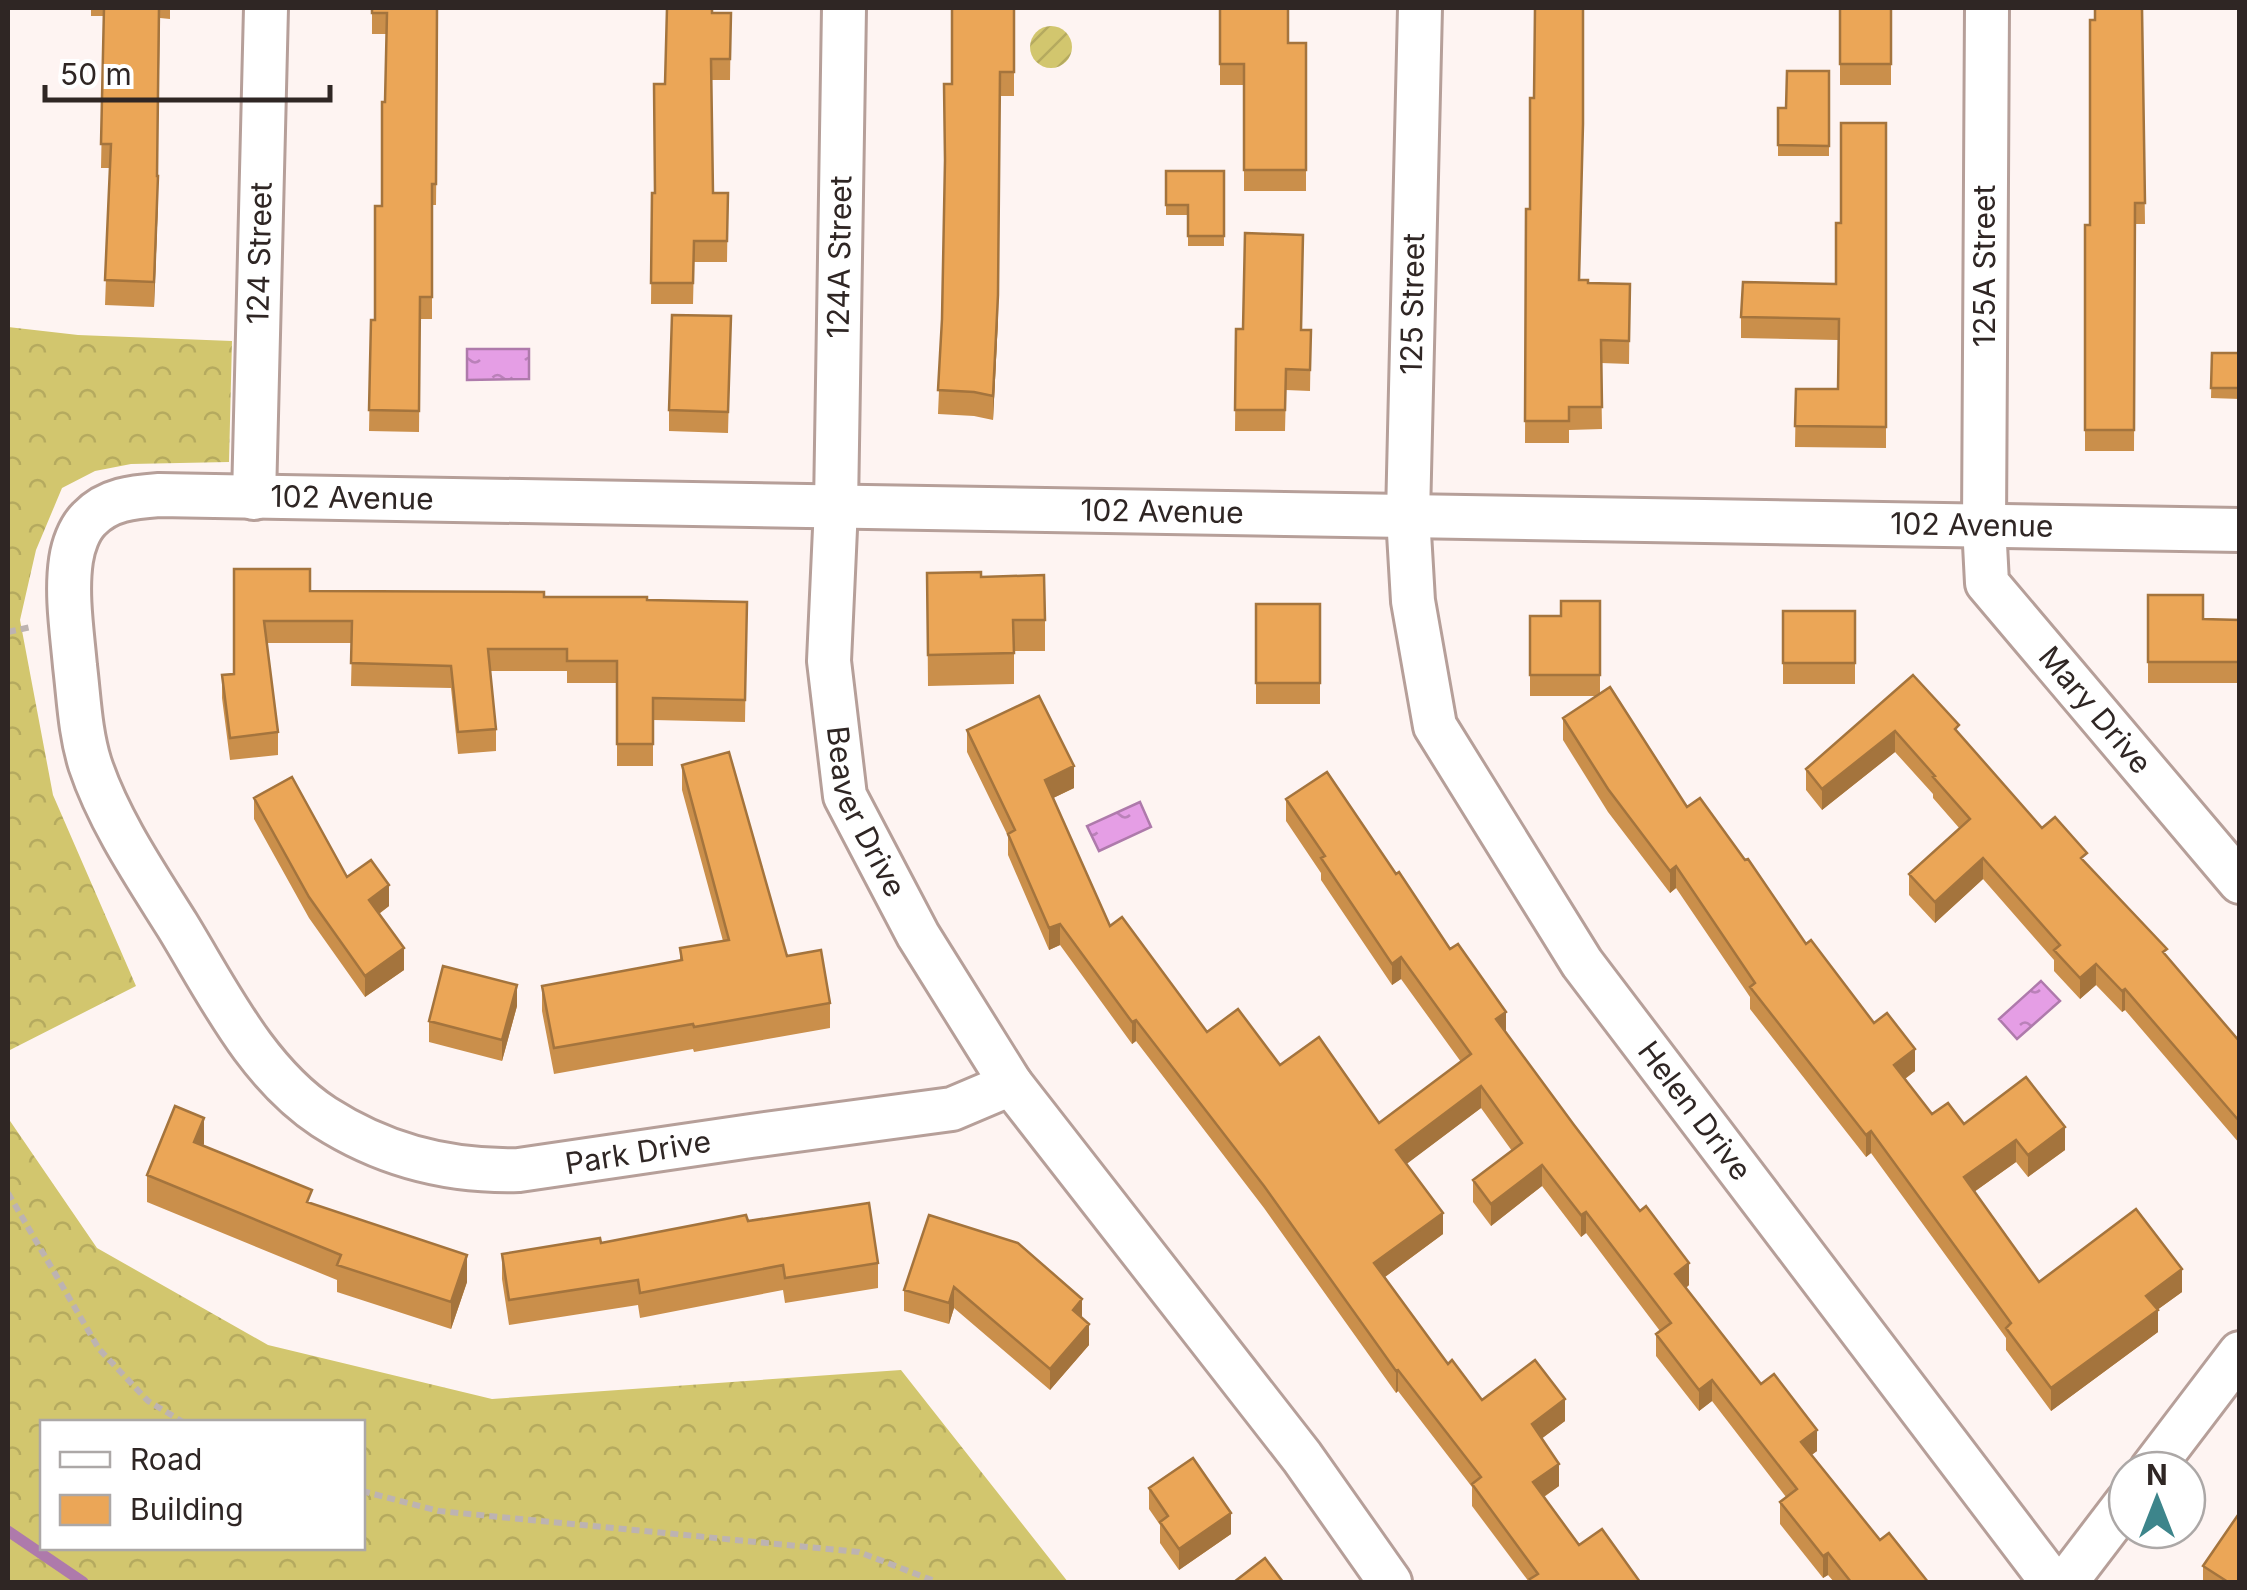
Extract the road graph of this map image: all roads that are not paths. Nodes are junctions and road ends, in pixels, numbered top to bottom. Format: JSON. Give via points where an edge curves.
{"nodes":[{"id":1,"x":266,"y":8,"type":"edge"},
{"id":2,"x":844,"y":8,"type":"edge"},
{"id":3,"x":1420,"y":8,"type":"edge"},
{"id":4,"x":1987,"y":8,"type":"edge"},
{"id":5,"x":254,"y":498,"type":"junction"},
{"id":6,"x":836,"y":507,"type":"junction"},
{"id":7,"x":1408,"y":516,"type":"junction"},
{"id":8,"x":91,"y":517,"type":"joint"},
{"id":9,"x":1984,"y":525,"type":"junction"},
{"id":10,"x":2240,"y":530,"type":"edge"},
{"id":11,"x":1413,"y":600,"type":"joint"},
{"id":12,"x":2240,"y":882,"type":"edge"},
{"id":13,"x":1010,"y":1084,"type":"junction"},
{"id":14,"x":2240,"y":1352,"type":"edge"},
{"id":15,"x":2166,"y":1450,"type":"edge"},
{"id":16,"x":2107,"y":1528,"type":"edge"},
{"id":17,"x":1390,"y":1582,"type":"edge"},
{"id":18,"x":2052,"y":1582,"type":"edge"},
{"id":19,"x":2066,"y":1582,"type":"edge"}],
"edges":[{"from":1,"to":5,"type":"street","name":"124 Street"},
{"from":2,"to":6,"type":"street","name":"124A Street"},
{"from":3,"to":7,"type":"street","name":"125 Street"},
{"from":4,"to":9,"type":"street","name":"125A Street"},
{"from":5,"to":6,"type":"street","name":"102 Avenue"},
{"from":5,"to":8,"type":"street","name":"102 Avenue","via":[[139,497]]},
{"from":6,"to":7,"type":"street","name":"102 Avenue"},
{"from":6,"to":13,"type":"street","name":"Beaver Drive","via":[[828,661],[845,796],[918,935]]},
{"from":7,"to":9,"type":"street","name":"102 Avenue"},
{"from":7,"to":11,"type":"street","name":"125 Street"},
{"from":8,"to":13,"type":"street","name":"Park Drive","via":[[70,562],[80,720],[91,765],[122,832],[249,1043],[322,1115],[422,1161],[518,1170],[952,1109]]},
{"from":9,"to":10,"type":"street","name":"102 Avenue"},
{"from":9,"to":12,"type":"street","name":"Mary Drive","via":[[1987,583]]},
{"from":11,"to":18,"type":"street","name":"Helen Drive","via":[[1435,726],[1582,962]]},
{"from":13,"to":17,"type":"street","via":[[1302,1457]]},
{"from":14,"to":15,"type":"street"},
{"from":16,"to":19,"type":"street"}]}
